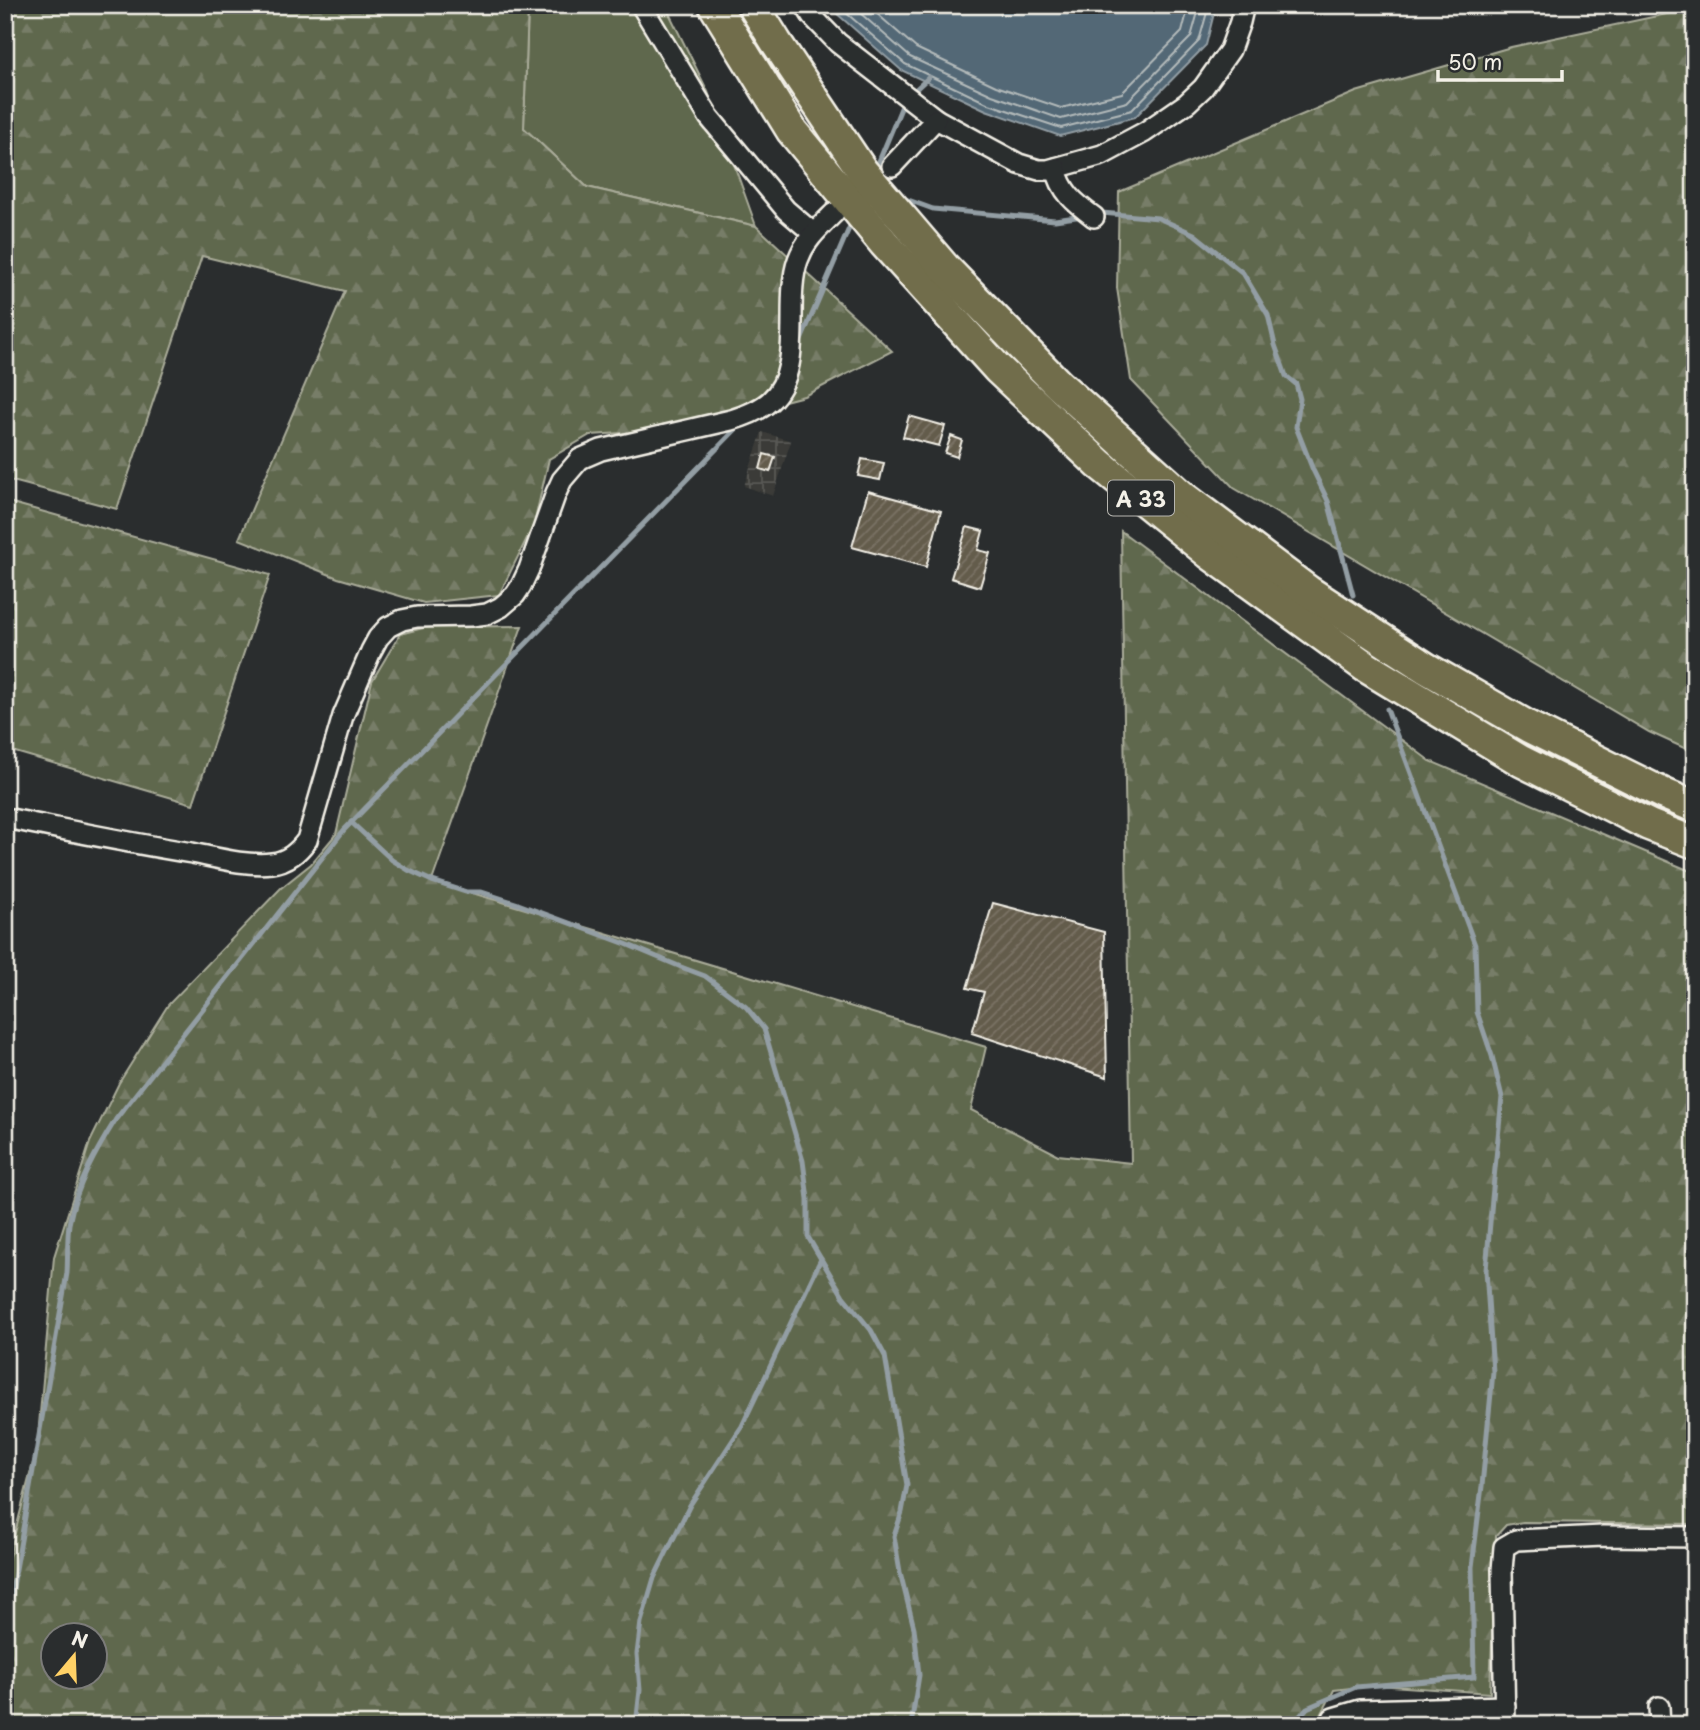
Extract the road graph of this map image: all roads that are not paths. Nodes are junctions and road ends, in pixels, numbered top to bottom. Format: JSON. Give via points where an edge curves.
{"nodes":[{"id":1,"x":641,"y":5,"type":"edge"},
{"id":2,"x":714,"y":5,"type":"edge"},
{"id":3,"x":753,"y":5,"type":"edge"},
{"id":4,"x":805,"y":5,"type":"edge"},
{"id":5,"x":1244,"y":5,"type":"edge"},
{"id":6,"x":936,"y":119,"type":"junction"},
{"id":7,"x":892,"y":166,"type":"dead end"},
{"id":8,"x":1056,"y":168,"type":"junction"},
{"id":9,"x":834,"y":213,"type":"dead end"},
{"id":10,"x":1094,"y":217,"type":"dead end"},
{"id":11,"x":813,"y":233,"type":"junction"},
{"id":12,"x":1695,"y":807,"type":"edge"},
{"id":13,"x":5,"y":818,"type":"edge"},
{"id":14,"x":1695,"y":843,"type":"edge"},
{"id":15,"x":1695,"y":1537,"type":"edge"},
{"id":16,"x":1505,"y":1715,"type":"edge"},
{"id":17,"x":1331,"y":1725,"type":"edge"}],
"edges":[{"from":1,"to":11,"type":"street","via":[[709,117],[786,210]]},
{"from":2,"to":14,"type":"highway","number":"A 33","via":[[792,131],[884,243],[998,369],[1099,464],[1209,553],[1366,667],[1521,761]]},
{"from":3,"to":12,"type":"highway","number":"A 33","via":[[863,172],[945,268],[1058,384],[1183,497],[1308,591],[1426,668],[1529,727]]},
{"from":4,"to":6,"type":"street","via":[[838,43]]},
{"from":5,"to":8,"type":"street","via":[[1230,50],[1187,103],[1102,155]]},
{"from":6,"to":7,"type":"street"},
{"from":6,"to":8,"type":"street","via":[[1019,164],[1039,170]]},
{"from":8,"to":10,"type":"street","via":[[1066,192]]},
{"from":9,"to":11,"type":"street"},
{"from":11,"to":13,"type":"street","via":[[794,274],[788,370],[778,393],[738,418],[580,459],[555,493],[529,569],[515,595],[487,614],[417,617],[388,627],[371,651],[343,716],[307,840],[289,858],[274,863],[242,862]]},
{"from":15,"to":16,"type":"street","via":[[1517,1539],[1504,1547]]},
{"from":16,"to":17,"type":"street","via":[[1360,1710],[1333,1718]]}]}
